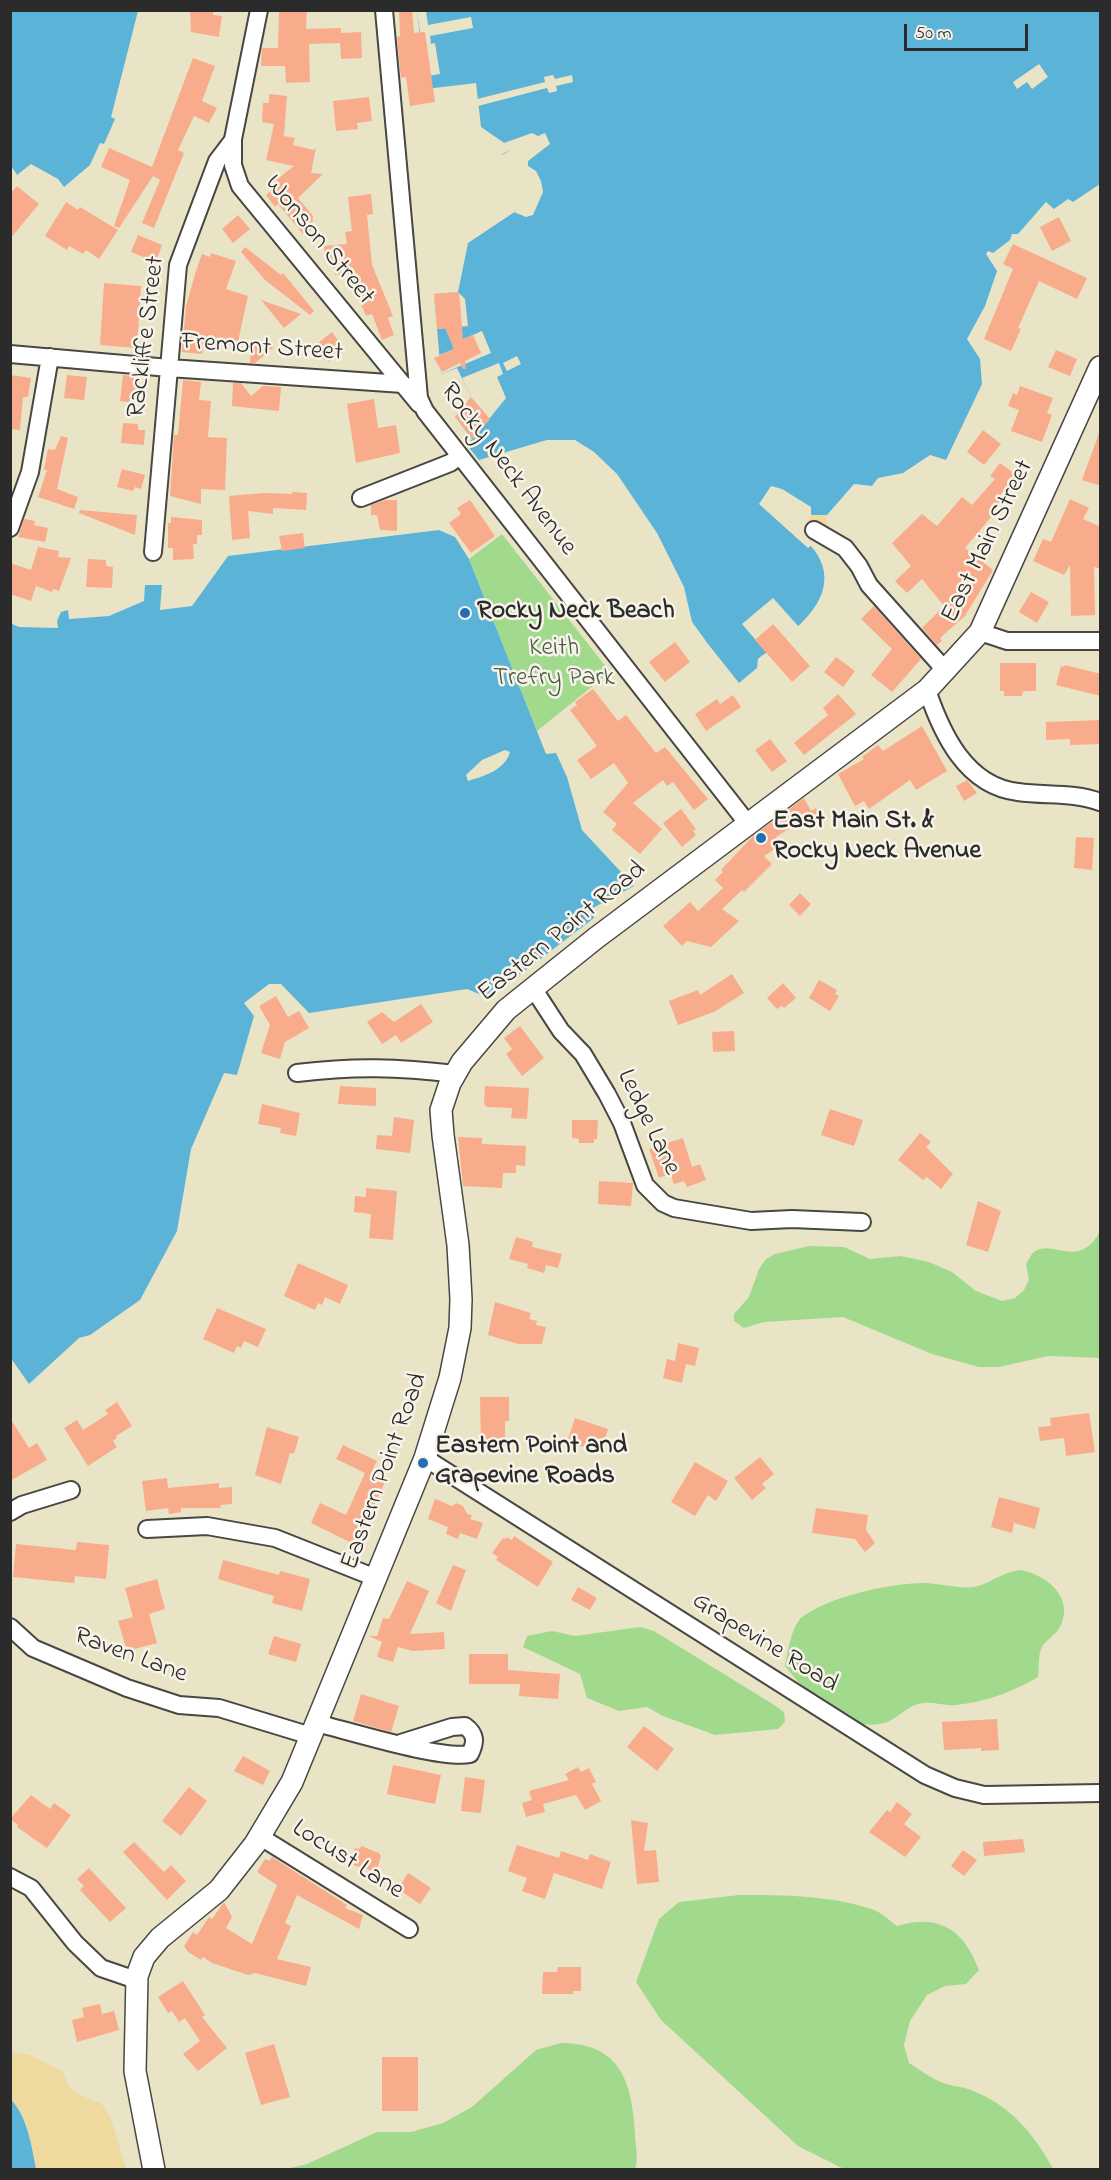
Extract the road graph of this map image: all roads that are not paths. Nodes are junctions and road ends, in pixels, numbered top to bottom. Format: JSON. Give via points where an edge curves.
{"nodes":[{"id":1,"x":259,"y":10,"type":"edge"},
{"id":2,"x":384,"y":10,"type":"edge"},
{"id":3,"x":234,"y":139,"type":"junction"},
{"id":4,"x":10,"y":354,"type":"edge"},
{"id":5,"x":50,"y":357,"type":"junction"},
{"id":6,"x":169,"y":368,"type":"junction"},
{"id":7,"x":1100,"y":368,"type":"edge"},
{"id":8,"x":403,"y":384,"type":"junction"},
{"id":9,"x":425,"y":411,"type":"junction"},
{"id":10,"x":460,"y":456,"type":"junction"},
{"id":11,"x":361,"y":498,"type":"dead end"},
{"id":12,"x":10,"y":528,"type":"edge"},
{"id":13,"x":814,"y":530,"type":"dead end"},
{"id":14,"x":153,"y":552,"type":"dead end"},
{"id":15,"x":980,"y":632,"type":"junction"},
{"id":16,"x":1101,"y":641,"type":"edge"},
{"id":17,"x":946,"y":671,"type":"junction"},
{"id":18,"x":927,"y":690,"type":"junction"},
{"id":19,"x":1101,"y":802,"type":"edge"},
{"id":20,"x":748,"y":824,"type":"junction"},
{"id":21,"x":533,"y":988,"type":"junction"},
{"id":22,"x":297,"y":1073,"type":"dead end"},
{"id":23,"x":455,"y":1074,"type":"junction"},
{"id":24,"x":862,"y":1222,"type":"dead end"},
{"id":25,"x":425,"y":1458,"type":"junction"},
{"id":26,"x":70,"y":1490,"type":"dead end"},
{"id":27,"x":10,"y":1512,"type":"edge"},
{"id":28,"x":147,"y":1529,"type":"dead end"},
{"id":29,"x":376,"y":1578,"type":"junction"},
{"id":30,"x":10,"y":1627,"type":"edge"},
{"id":31,"x":314,"y":1729,"type":"junction"},
{"id":32,"x":401,"y":1743,"type":"dead end"},
{"id":33,"x":1101,"y":1793,"type":"edge"},
{"id":34,"x":259,"y":1836,"type":"junction"},
{"id":35,"x":10,"y":1877,"type":"edge"},
{"id":36,"x":409,"y":1929,"type":"dead end"},
{"id":37,"x":136,"y":1980,"type":"junction"},
{"id":38,"x":154,"y":2169,"type":"edge"}],
"edges":[{"from":1,"to":3,"type":"street","name":"Wonson Street"},
{"from":2,"to":9,"type":"street","name":"Rocky Neck Avenue","via":[[415,380]]},
{"from":3,"to":6,"type":"street","name":"Rackliffe Street","via":[[217,161],[178,265]]},
{"from":3,"to":8,"type":"street","name":"Wonson Street","via":[[233,165],[240,186]]},
{"from":4,"to":5,"type":"street","name":"Fremont Street"},
{"from":5,"to":6,"type":"street","name":"Fremont Street"},
{"from":5,"to":12,"type":"street","via":[[30,472]]},
{"from":6,"to":8,"type":"street","name":"Fremont Street"},
{"from":6,"to":14,"type":"street","name":"Rackliffe Street"},
{"from":7,"to":15,"type":"main road","name":"East Main Street"},
{"from":8,"to":9,"type":"street","name":"Wonson Street"},
{"from":9,"to":10,"type":"street","name":"Rocky Neck Avenue"},
{"from":10,"to":11,"type":"street"},
{"from":10,"to":20,"type":"street","name":"Rocky Neck Avenue"},
{"from":13,"to":17,"type":"street","via":[[845,548],[869,585]]},
{"from":15,"to":16,"type":"street","via":[[1007,641]]},
{"from":15,"to":17,"type":"main road","name":"East Main Street"},
{"from":17,"to":18,"type":"main road","name":"East Main Street"},
{"from":18,"to":19,"type":"street","via":[[956,753],[985,780],[1017,792],[1077,796]]},
{"from":18,"to":20,"type":"main road","name":"East Main Street"},
{"from":20,"to":21,"type":"main road","name":"Eastern Point Road"},
{"from":21,"to":23,"type":"main road","name":"Eastern Point Road","via":[[492,1023]]},
{"from":21,"to":24,"type":"street","name":"Ledge Lane","via":[[561,1031],[583,1054],[622,1123],[645,1185],[663,1203],[751,1221]]},
{"from":22,"to":23,"type":"street","via":[[345,1067],[400,1067]]},
{"from":23,"to":25,"type":"main road","name":"Eastern Point Road","via":[[441,1110],[460,1267],[460,1328],[450,1378]]},
{"from":25,"to":29,"type":"main road","name":"Eastern Point Road"},
{"from":25,"to":33,"type":"street","name":"Grapevine Road","via":[[925,1775],[984,1795]]},
{"from":26,"to":27,"type":"street"},
{"from":28,"to":29,"type":"street","via":[[207,1526],[275,1538]]},
{"from":29,"to":31,"type":"main road","name":"Eastern Point Road"},
{"from":30,"to":31,"type":"street","name":"Raven Lane","via":[[33,1648],[127,1688],[179,1705],[219,1708]]},
{"from":31,"to":32,"type":"street","name":"Raven Lane"},
{"from":31,"to":34,"type":"main road","name":"Eastern Point Road","via":[[292,1782]]},
{"from":34,"to":36,"type":"street","name":"Locust Lane"},
{"from":34,"to":37,"type":"main road","name":"Eastern Point Road","via":[[219,1890],[160,1938],[144,1958]]},
{"from":35,"to":37,"type":"street","via":[[31,1888],[75,1943],[101,1968]]},
{"from":37,"to":38,"type":"main road","name":"Eastern Point Road","via":[[135,2071]]}]}
